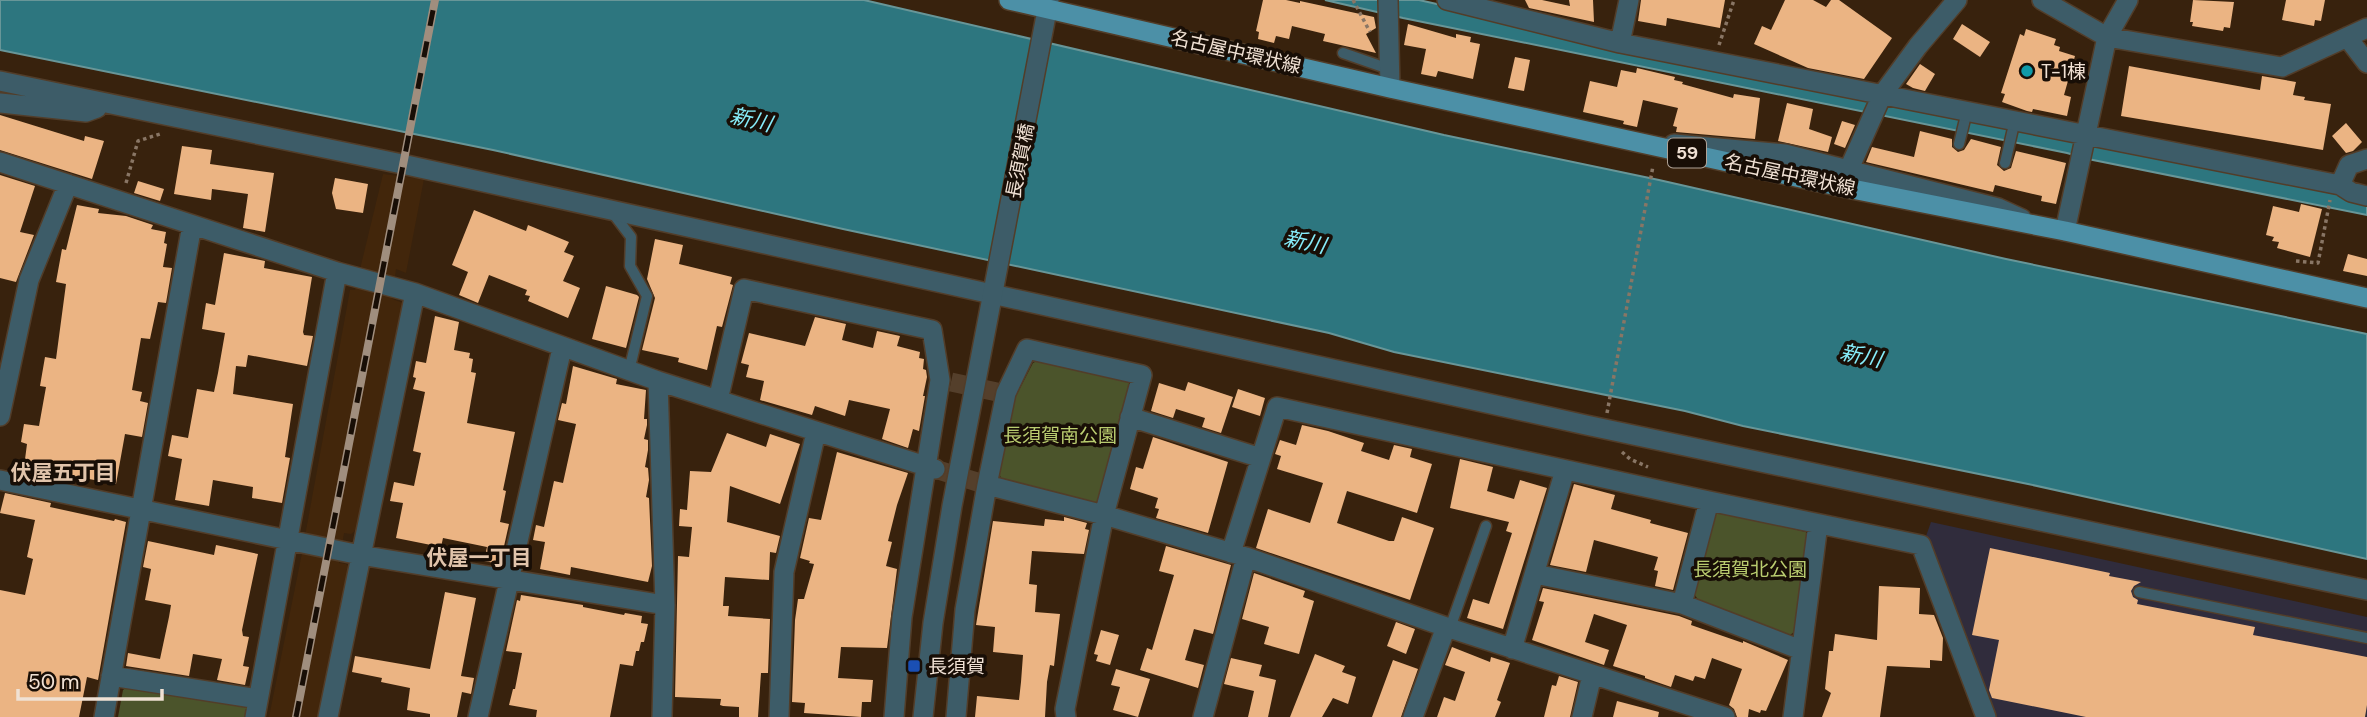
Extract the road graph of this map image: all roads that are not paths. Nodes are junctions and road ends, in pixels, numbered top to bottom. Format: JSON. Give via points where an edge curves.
{"nodes":[{"id":1,"x":1009,"y":0,"type":"edge"},
{"id":2,"x":1447,"y":0,"type":"edge"},
{"id":3,"x":1629,"y":0,"type":"edge"},
{"id":4,"x":1957,"y":0,"type":"edge"},
{"id":5,"x":2042,"y":0,"type":"edge"},
{"id":6,"x":2128,"y":0,"type":"edge"},
{"id":7,"x":1049,"y":5,"type":"edge"},
{"id":8,"x":1388,"y":9,"type":"edge"},
{"id":9,"x":1520,"y":9,"type":"edge"},
{"id":10,"x":2367,"y":28,"type":"edge"},
{"id":11,"x":2107,"y":37,"type":"junction"},
{"id":12,"x":2347,"y":37,"type":"junction"},
{"id":13,"x":1620,"y":43,"type":"junction"},
{"id":14,"x":1343,"y":53,"type":"dead end"},
{"id":15,"x":2367,"y":63,"type":"edge"},
{"id":16,"x":1390,"y":78,"type":"junction"},
{"id":17,"x":0,"y":81,"type":"edge"},
{"id":18,"x":1882,"y":95,"type":"junction"},
{"id":19,"x":0,"y":103,"type":"edge"},
{"id":20,"x":111,"y":104,"type":"junction"},
{"id":21,"x":1967,"y":112,"type":"junction"},
{"id":22,"x":2015,"y":122,"type":"junction"},
{"id":23,"x":2084,"y":134,"type":"junction"},
{"id":24,"x":1961,"y":139,"type":"dead end"},
{"id":25,"x":1656,"y":151,"type":"junction"},
{"id":26,"x":2367,"y":159,"type":"edge"},
{"id":27,"x":0,"y":162,"type":"edge"},
{"id":28,"x":2005,"y":163,"type":"dead end"},
{"id":29,"x":1849,"y":169,"type":"junction"},
{"id":30,"x":68,"y":184,"type":"junction"},
{"id":31,"x":2340,"y":186,"type":"junction"},
{"id":32,"x":2367,"y":196,"type":"edge"},
{"id":33,"x":610,"y":210,"type":"junction"},
{"id":34,"x":192,"y":225,"type":"junction"},
{"id":35,"x":2036,"y":226,"type":"junction"},
{"id":36,"x":2064,"y":231,"type":"junction"},
{"id":37,"x":337,"y":272,"type":"junction"},
{"id":38,"x":994,"y":290,"type":"junction"},
{"id":39,"x":415,"y":293,"type":"junction"},
{"id":40,"x":2367,"y":298,"type":"edge"},
{"id":41,"x":562,"y":348,"type":"junction"},
{"id":42,"x":629,"y":372,"type":"junction"},
{"id":43,"x":658,"y":381,"type":"junction"},
{"id":44,"x":718,"y":400,"type":"junction"},
{"id":45,"x":0,"y":416,"type":"edge"},
{"id":46,"x":1130,"y":417,"type":"junction"},
{"id":47,"x":816,"y":432,"type":"junction"},
{"id":48,"x":1261,"y":458,"type":"junction"},
{"id":49,"x":931,"y":468,"type":"junction"},
{"id":50,"x":1565,"y":470,"type":"junction"},
{"id":51,"x":0,"y":480,"type":"edge"},
{"id":52,"x":987,"y":485,"type":"junction"},
{"id":53,"x":1709,"y":502,"type":"junction"},
{"id":54,"x":141,"y":511,"type":"junction"},
{"id":55,"x":1104,"y":515,"type":"junction"},
{"id":56,"x":1818,"y":524,"type":"junction"},
{"id":57,"x":1486,"y":526,"type":"dead end"},
{"id":58,"x":287,"y":540,"type":"junction"},
{"id":59,"x":360,"y":555,"type":"junction"},
{"id":60,"x":1238,"y":555,"type":"junction"},
{"id":61,"x":1535,"y":574,"type":"junction"},
{"id":62,"x":509,"y":579,"type":"junction"},
{"id":63,"x":2367,"y":590,"type":"edge"},
{"id":64,"x":2139,"y":592,"type":"dead end"},
{"id":65,"x":1682,"y":604,"type":"junction"},
{"id":66,"x":665,"y":605,"type":"junction"},
{"id":67,"x":1448,"y":628,"type":"junction"},
{"id":68,"x":2367,"y":638,"type":"edge"},
{"id":69,"x":1512,"y":649,"type":"junction"},
{"id":70,"x":1801,"y":650,"type":"junction"},
{"id":71,"x":1592,"y":675,"type":"junction"},
{"id":72,"x":111,"y":676,"type":"junction"},
{"id":73,"x":257,"y":708,"type":"edge"},
{"id":74,"x":1714,"y":715,"type":"edge"},
{"id":75,"x":104,"y":717,"type":"edge"},
{"id":76,"x":328,"y":717,"type":"edge"},
{"id":77,"x":478,"y":717,"type":"edge"},
{"id":78,"x":662,"y":717,"type":"edge"},
{"id":79,"x":779,"y":717,"type":"edge"},
{"id":80,"x":894,"y":717,"type":"edge"},
{"id":81,"x":923,"y":717,"type":"edge"},
{"id":82,"x":956,"y":717,"type":"edge"},
{"id":83,"x":1066,"y":717,"type":"edge"},
{"id":84,"x":1203,"y":717,"type":"edge"},
{"id":85,"x":1413,"y":717,"type":"edge"},
{"id":86,"x":1582,"y":717,"type":"edge"},
{"id":87,"x":1793,"y":717,"type":"edge"},
{"id":88,"x":1986,"y":717,"type":"edge"}],
"edges":[{"from":1,"to":7,"type":"main road","name":"名古屋中環状線","number":"59"},
{"from":2,"to":9,"type":"street"},
{"from":3,"to":13,"type":"street"},
{"from":4,"to":18,"type":"street"},
{"from":5,"to":11,"type":"street"},
{"from":6,"to":11,"type":"street"},
{"from":7,"to":16,"type":"main road","name":"名古屋中環状線","number":"59"},
{"from":7,"to":38,"type":"street","name":"長須賀橋"},
{"from":8,"to":16,"type":"street"},
{"from":9,"to":13,"type":"street"},
{"from":10,"to":12,"type":"street"},
{"from":11,"to":12,"type":"street","via":[[2282,67]]},
{"from":11,"to":23,"type":"street"},
{"from":12,"to":15,"type":"street"},
{"from":13,"to":18,"type":"street"},
{"from":14,"to":16,"type":"lane"},
{"from":16,"to":25,"type":"main road","name":"名古屋中環状線","number":"59"},
{"from":17,"to":20,"type":"street"},
{"from":18,"to":21,"type":"street"},
{"from":18,"to":29,"type":"street"},
{"from":19,"to":20,"type":"street","via":[[86,111]]},
{"from":20,"to":33,"type":"street"},
{"from":21,"to":22,"type":"street"},
{"from":21,"to":24,"type":"lane"},
{"from":22,"to":23,"type":"street"},
{"from":22,"to":28,"type":"lane"},
{"from":23,"to":31,"type":"street"},
{"from":23,"to":36,"type":"street"},
{"from":25,"to":29,"type":"street","via":[[1678,144],[1785,155]]},
{"from":25,"to":35,"type":"main road","name":"名古屋中環状線","number":"59"},
{"from":26,"to":31,"type":"street","via":[[2348,165]]},
{"from":27,"to":30,"type":"street"},
{"from":29,"to":35,"type":"street","via":[[1998,208]]},
{"from":30,"to":34,"type":"street"},
{"from":30,"to":45,"type":"street","via":[[29,280]]},
{"from":31,"to":32,"type":"street"},
{"from":33,"to":38,"type":"street"},
{"from":33,"to":42,"type":"lane","via":[[632,237],[630,266],[647,296]]},
{"from":34,"to":37,"type":"street"},
{"from":34,"to":54,"type":"street"},
{"from":35,"to":36,"type":"main road","name":"名古屋中環状線","number":"59"},
{"from":36,"to":40,"type":"main road","name":"名古屋中環状線","number":"59"},
{"from":37,"to":39,"type":"street"},
{"from":37,"to":58,"type":"street"},
{"from":38,"to":63,"type":"street"},
{"from":38,"to":81,"type":"street","name":"長須賀橋","via":[[937,597]]},
{"from":39,"to":41,"type":"street"},
{"from":39,"to":59,"type":"street"},
{"from":41,"to":42,"type":"street"},
{"from":41,"to":62,"type":"street"},
{"from":42,"to":43,"type":"street"},
{"from":43,"to":44,"type":"street"},
{"from":43,"to":66,"type":"street"},
{"from":44,"to":47,"type":"street"},
{"from":44,"to":49,"type":"street","via":[[744,289],[932,330],[945,381]]},
{"from":46,"to":48,"type":"street"},
{"from":46,"to":52,"type":"street","via":[[1142,375],[1027,349],[1002,393]]},
{"from":46,"to":55,"type":"street"},
{"from":47,"to":49,"type":"street"},
{"from":47,"to":79,"type":"street","via":[[784,572]]},
{"from":48,"to":50,"type":"street","via":[[1277,407]]},
{"from":48,"to":60,"type":"street"},
{"from":49,"to":80,"type":"street","via":[[902,617]]},
{"from":50,"to":53,"type":"street"},
{"from":50,"to":61,"type":"street"},
{"from":51,"to":54,"type":"street"},
{"from":52,"to":55,"type":"street"},
{"from":52,"to":82,"type":"street","via":[[965,610]]},
{"from":53,"to":56,"type":"street"},
{"from":53,"to":65,"type":"street"},
{"from":54,"to":58,"type":"street"},
{"from":54,"to":72,"type":"street"},
{"from":55,"to":60,"type":"street"},
{"from":55,"to":83,"type":"street"},
{"from":56,"to":70,"type":"street"},
{"from":56,"to":88,"type":"street","via":[[1921,545]]},
{"from":57,"to":67,"type":"lane"},
{"from":58,"to":59,"type":"street"},
{"from":58,"to":73,"type":"street"},
{"from":59,"to":62,"type":"street"},
{"from":59,"to":76,"type":"street"},
{"from":60,"to":67,"type":"street"},
{"from":60,"to":84,"type":"street"},
{"from":61,"to":65,"type":"street"},
{"from":61,"to":69,"type":"street"},
{"from":62,"to":66,"type":"street"},
{"from":62,"to":77,"type":"street"},
{"from":64,"to":68,"type":"lane"},
{"from":65,"to":70,"type":"street"},
{"from":66,"to":78,"type":"street"},
{"from":67,"to":69,"type":"street"},
{"from":67,"to":85,"type":"street"},
{"from":69,"to":71,"type":"street"},
{"from":70,"to":87,"type":"street"},
{"from":71,"to":74,"type":"street"},
{"from":71,"to":86,"type":"street"},
{"from":72,"to":73,"type":"street"},
{"from":72,"to":75,"type":"street"}]}
